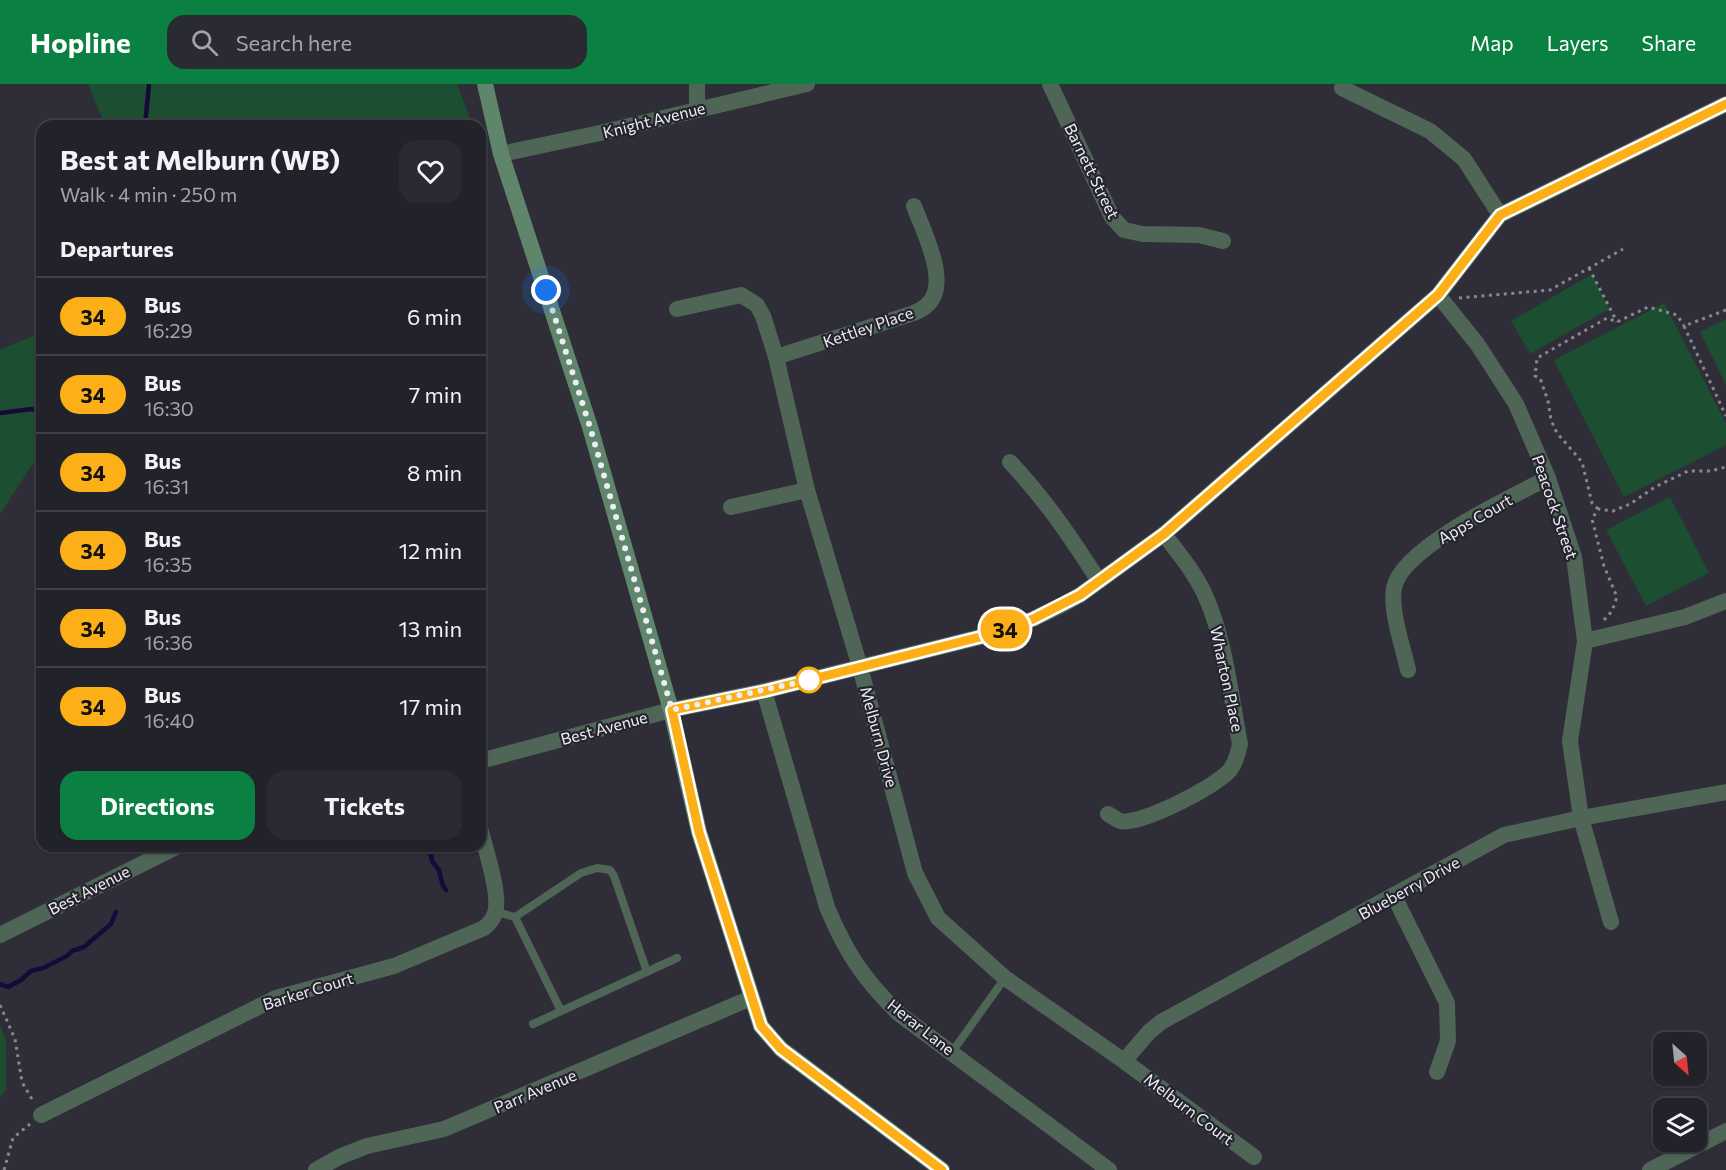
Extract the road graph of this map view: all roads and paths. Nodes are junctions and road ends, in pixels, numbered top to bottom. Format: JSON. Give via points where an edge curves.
{"nodes":[{"id":1,"x":485,"y":84,"type":"edge"},
{"id":2,"x":697,"y":84,"type":"edge"},
{"id":3,"x":807,"y":84,"type":"edge"},
{"id":4,"x":1050,"y":84,"type":"edge"},
{"id":5,"x":1342,"y":88,"type":"dead end"},
{"id":6,"x":1726,"y":104,"type":"edge"},
{"id":7,"x":697,"y":109,"type":"junction"},
{"id":8,"x":501,"y":154,"type":"junction"},
{"id":9,"x":914,"y":206,"type":"dead end"},
{"id":10,"x":1500,"y":215,"type":"junction"},
{"id":11,"x":1223,"y":241,"type":"dead end"},
{"id":12,"x":1623,"y":249,"type":"dead end"},
{"id":13,"x":1589,"y":268,"type":"junction"},
{"id":14,"x":1438,"y":295,"type":"junction"},
{"id":15,"x":677,"y":309,"type":"dead end"},
{"id":16,"x":1726,"y":310,"type":"edge"},
{"id":17,"x":1617,"y":322,"type":"junction"},
{"id":18,"x":1684,"y":326,"type":"junction"},
{"id":19,"x":776,"y":357,"type":"junction"},
{"id":20,"x":1726,"y":416,"type":"edge"},
{"id":21,"x":1010,"y":462,"type":"dead end"},
{"id":22,"x":1726,"y":467,"type":"edge"},
{"id":23,"x":1548,"y":478,"type":"junction"},
{"id":24,"x":807,"y":490,"type":"junction"},
{"id":25,"x":731,"y":507,"type":"dead end"},
{"id":26,"x":1598,"y":509,"type":"junction"},
{"id":27,"x":1164,"y":534,"type":"junction"},
{"id":28,"x":1099,"y":581,"type":"junction"},
{"id":29,"x":1726,"y":601,"type":"edge"},
{"id":30,"x":1585,"y":641,"type":"junction"},
{"id":31,"x":860,"y":667,"type":"junction"},
{"id":32,"x":1408,"y":670,"type":"dead end"},
{"id":33,"x":765,"y":691,"type":"junction"},
{"id":34,"x":672,"y":710,"type":"junction"},
{"id":35,"x":486,"y":759,"type":"edge"},
{"id":36,"x":1726,"y":792,"type":"edge"},
{"id":37,"x":1108,"y":814,"type":"dead end"},
{"id":38,"x":1581,"y":818,"type":"junction"},
{"id":39,"x":166,"y":852,"type":"edge"},
{"id":40,"x":486,"y":852,"type":"edge"},
{"id":41,"x":1394,"y":896,"type":"junction"},
{"id":42,"x":496,"y":912,"type":"junction"},
{"id":43,"x":515,"y":916,"type":"junction"},
{"id":44,"x":1611,"y":922,"type":"dead end"},
{"id":45,"x":0,"y":935,"type":"edge"},
{"id":46,"x":677,"y":958,"type":"dead end"},
{"id":47,"x":647,"y":972,"type":"junction"},
{"id":48,"x":1005,"y":978,"type":"junction"},
{"id":49,"x":751,"y":998,"type":"junction"},
{"id":50,"x":0,"y":1005,"type":"edge"},
{"id":51,"x":561,"y":1011,"type":"junction"},
{"id":52,"x":533,"y":1024,"type":"dead end"},
{"id":53,"x":952,"y":1052,"type":"junction"},
{"id":54,"x":1124,"y":1060,"type":"junction"},
{"id":55,"x":1437,"y":1072,"type":"dead end"},
{"id":56,"x":41,"y":1115,"type":"junction"},
{"id":57,"x":1726,"y":1131,"type":"edge"},
{"id":58,"x":1254,"y":1157,"type":"dead end"},
{"id":59,"x":4,"y":1170,"type":"edge"},
{"id":60,"x":316,"y":1170,"type":"edge"},
{"id":61,"x":942,"y":1170,"type":"edge"},
{"id":62,"x":1109,"y":1170,"type":"edge"},
{"id":63,"x":1650,"y":1170,"type":"edge"}],
"edges":[{"from":1,"to":8,"type":"main road"},
{"from":2,"to":7,"type":"street"},
{"from":3,"to":7,"type":"street","name":"Knight Avenue"},
{"from":4,"to":11,"type":"street","name":"Barnett Street","via":[[1112,218],[1124,230],[1199,235]]},
{"from":5,"to":10,"type":"street","via":[[1430,131],[1464,159]]},
{"from":6,"to":10,"type":"street","name":"Best Avenue"},
{"from":7,"to":8,"type":"street","name":"Knight Avenue"},
{"from":8,"to":34,"type":"main road","via":[[590,427]]},
{"from":9,"to":19,"type":"street","name":"Kettley Place","via":[[938,282],[927,305],[914,313]]},
{"from":10,"to":14,"type":"street","name":"Best Avenue"},
{"from":12,"to":13,"type":"path"},
{"from":13,"to":14,"type":"path","via":[[1550,290],[1457,298]]},
{"from":13,"to":17,"type":"path"},
{"from":14,"to":23,"type":"street","name":"Peacock Street","via":[[1478,345],[1516,404]]},
{"from":14,"to":27,"type":"street","name":"Best Avenue"},
{"from":15,"to":19,"type":"street","name":"Melburn Drive","via":[[741,295],[757,305]]},
{"from":16,"to":18,"type":"path"},
{"from":17,"to":18,"type":"path","via":[[1648,307],[1677,315]]},
{"from":17,"to":26,"type":"path","via":[[1607,318],[1537,358],[1535,371],[1551,420],[1582,462],[1592,503]]},
{"from":18,"to":20,"type":"path"},
{"from":19,"to":24,"type":"street","name":"Melburn Drive"},
{"from":21,"to":28,"type":"street","via":[[1065,529]]},
{"from":22,"to":26,"type":"path","via":[[1688,471],[1630,504],[1613,511]]},
{"from":23,"to":30,"type":"street","name":"Peacock Street","via":[[1574,557]]},
{"from":23,"to":32,"type":"street","name":"Apps Court","via":[[1436,540],[1401,572],[1394,587],[1394,604]]},
{"from":24,"to":25,"type":"street"},
{"from":24,"to":31,"type":"street","name":"Melburn Drive"},
{"from":26,"to":30,"type":"path","via":[[1592,519],[1617,597],[1612,611]]},
{"from":27,"to":28,"type":"street","name":"Best Avenue"},
{"from":27,"to":37,"type":"street","name":"Wharton Place","via":[[1192,571],[1215,621],[1239,752],[1229,772],[1153,816],[1120,821]]},
{"from":28,"to":31,"type":"street","name":"Best Avenue","via":[[1070,601],[992,634]]},
{"from":29,"to":30,"type":"street","via":[[1685,617]]},
{"from":30,"to":38,"type":"street","name":"Peacock Street","via":[[1569,741]]},
{"from":31,"to":33,"type":"street","name":"Best Avenue"},
{"from":31,"to":48,"type":"street","name":"Melburn Drive","via":[[915,873],[938,918]]},
{"from":33,"to":34,"type":"street","name":"Best Avenue"},
{"from":33,"to":53,"type":"street","name":"Herar Lane","via":[[827,907],[841,940],[874,989],[898,1013]]},
{"from":34,"to":35,"type":"street","name":"Best Avenue"},
{"from":34,"to":49,"type":"main road","via":[[699,832]]},
{"from":36,"to":38,"type":"street","name":"Blueberry Drive"},
{"from":38,"to":41,"type":"street","name":"Blueberry Drive","via":[[1504,836]]},
{"from":38,"to":44,"type":"street","name":"Peacock Street"},
{"from":39,"to":45,"type":"street","name":"Best Avenue"},
{"from":40,"to":42,"type":"street","via":[[497,898]]},
{"from":41,"to":54,"type":"street","name":"Blueberry Drive","via":[[1161,1022]]},
{"from":41,"to":55,"type":"street","via":[[1447,1003],[1448,1041]]},
{"from":42,"to":43,"type":"lane"},
{"from":42,"to":56,"type":"street","name":"Barker Court","via":[[484,928],[394,966],[276,998]]},
{"from":43,"to":47,"type":"lane","via":[[581,873],[597,868],[610,870]]},
{"from":43,"to":51,"type":"lane"},
{"from":46,"to":47,"type":"lane"},
{"from":47,"to":51,"type":"lane"},
{"from":48,"to":53,"type":"lane"},
{"from":48,"to":54,"type":"street","name":"Melburn Drive"},
{"from":49,"to":60,"type":"street","name":"Parr Avenue","via":[[444,1129],[367,1146]]},
{"from":49,"to":61,"type":"main road","via":[[761,1026],[781,1049]]},
{"from":50,"to":56,"type":"path","via":[[15,1039],[22,1082]]},
{"from":51,"to":52,"type":"lane"},
{"from":53,"to":62,"type":"street","name":"Herar Lane"},
{"from":54,"to":58,"type":"street","name":"Melburn Court"},
{"from":56,"to":59,"type":"path","via":[[13,1138]]},
{"from":57,"to":63,"type":"street"}]}
